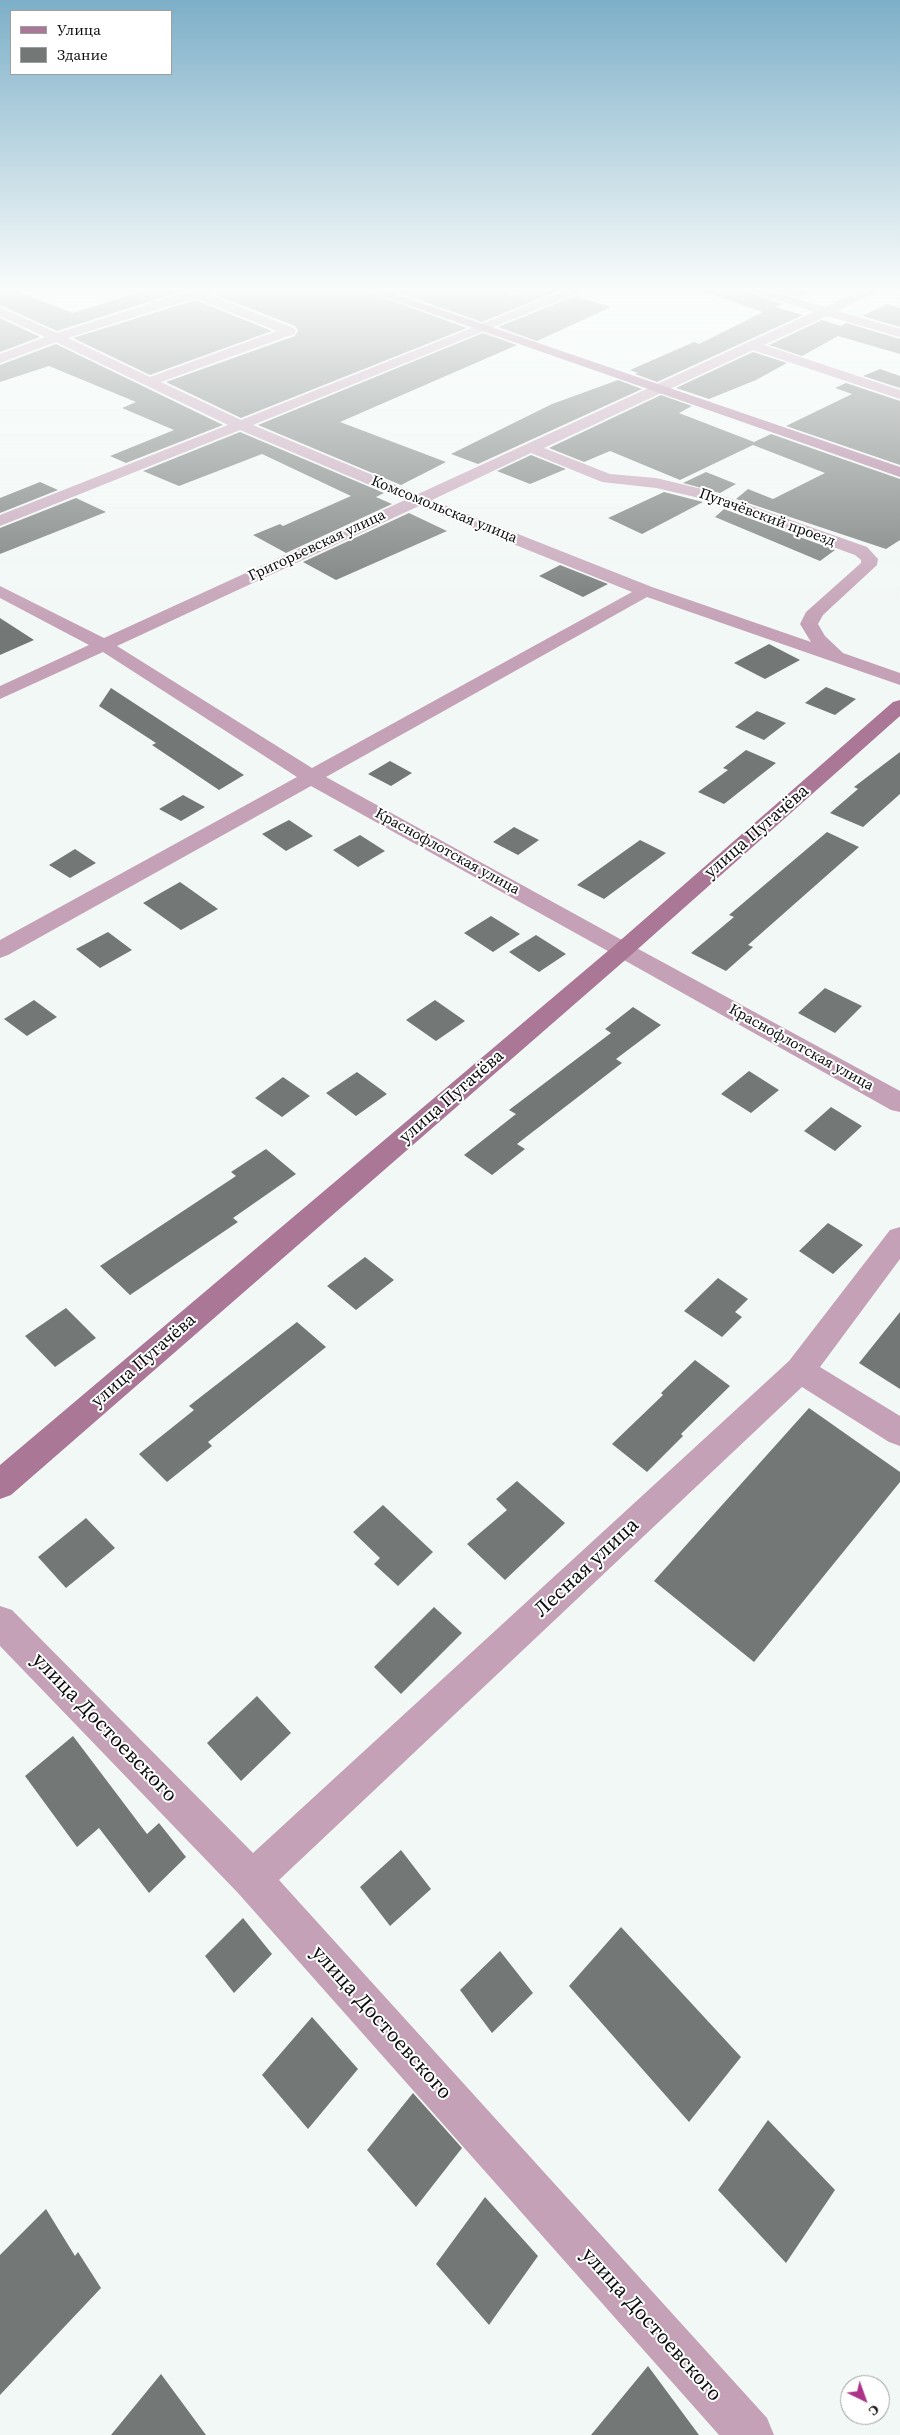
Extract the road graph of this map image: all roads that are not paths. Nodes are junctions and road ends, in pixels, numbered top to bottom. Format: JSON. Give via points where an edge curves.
{"nodes":[{"id":1,"x":188,"y":401,"type":"edge"},
{"id":2,"x":301,"y":401,"type":"edge"},
{"id":3,"x":637,"y":401,"type":"edge"},
{"id":4,"x":691,"y":401,"type":"edge"},
{"id":5,"x":240,"y":425,"type":"junction"},
{"id":6,"x":532,"y":448,"type":"junction"},
{"id":7,"x":900,"y":472,"type":"edge"},
{"id":8,"x":416,"y":499,"type":"junction"},
{"id":9,"x":0,"y":521,"type":"edge"},
{"id":10,"x":0,"y":591,"type":"edge"},
{"id":11,"x":646,"y":591,"type":"junction"},
{"id":12,"x":105,"y":646,"type":"junction"},
{"id":13,"x":837,"y":657,"type":"junction"},
{"id":14,"x":900,"y":679,"type":"edge"},
{"id":15,"x":0,"y":693,"type":"edge"},
{"id":16,"x":900,"y":706,"type":"edge"},
{"id":17,"x":313,"y":778,"type":"junction"},
{"id":18,"x":0,"y":950,"type":"edge"},
{"id":19,"x":623,"y":950,"type":"junction"},
{"id":20,"x":900,"y":1103,"type":"edge"},
{"id":21,"x":900,"y":1238,"type":"edge"},
{"id":22,"x":800,"y":1370,"type":"junction"},
{"id":23,"x":900,"y":1432,"type":"edge"},
{"id":24,"x":0,"y":1485,"type":"edge"},
{"id":25,"x":0,"y":1622,"type":"edge"},
{"id":26,"x":252,"y":1879,"type":"junction"},
{"id":27,"x":750,"y":2435,"type":"edge"}],
"edges":[{"from":1,"to":5,"type":"street","name":"Комсомольская улица"},
{"from":2,"to":5,"type":"street"},
{"from":3,"to":6,"type":"street","name":"Григорьевская улица"},
{"from":4,"to":7,"type":"main road"},
{"from":5,"to":8,"type":"street","name":"Комсомольская улица"},
{"from":5,"to":9,"type":"street"},
{"from":6,"to":8,"type":"street","name":"Григорьевская улица"},
{"from":6,"to":13,"type":"street","name":"Пугачёвский проезд","via":[[608,479],[656,483],[700,493],[861,551],[870,558],[869,565],[815,612],[809,624],[818,640]]},
{"from":8,"to":11,"type":"street","name":"Комсомольская улица"},
{"from":8,"to":12,"type":"street","name":"Григорьевская улица"},
{"from":10,"to":12,"type":"street","name":"Краснофлотская улица"},
{"from":11,"to":13,"type":"street","name":"Комсомольская улица"},
{"from":11,"to":17,"type":"street"},
{"from":12,"to":15,"type":"street","name":"Григорьевская улица"},
{"from":12,"to":17,"type":"street","name":"Краснофлотская улица"},
{"from":13,"to":14,"type":"street","name":"Комсомольская улица"},
{"from":16,"to":19,"type":"main road","name":"улица Пугачёва"},
{"from":17,"to":18,"type":"street"},
{"from":17,"to":19,"type":"street","name":"Краснофлотская улица"},
{"from":19,"to":20,"type":"street","name":"Краснофлотская улица"},
{"from":19,"to":24,"type":"main road","name":"улица Пугачёва"},
{"from":21,"to":22,"type":"street","name":"Лесная улица"},
{"from":22,"to":23,"type":"street"},
{"from":22,"to":26,"type":"street","name":"Лесная улица"},
{"from":25,"to":26,"type":"street","name":"улица Достоевского"},
{"from":26,"to":27,"type":"street","name":"улица Достоевского"}]}
